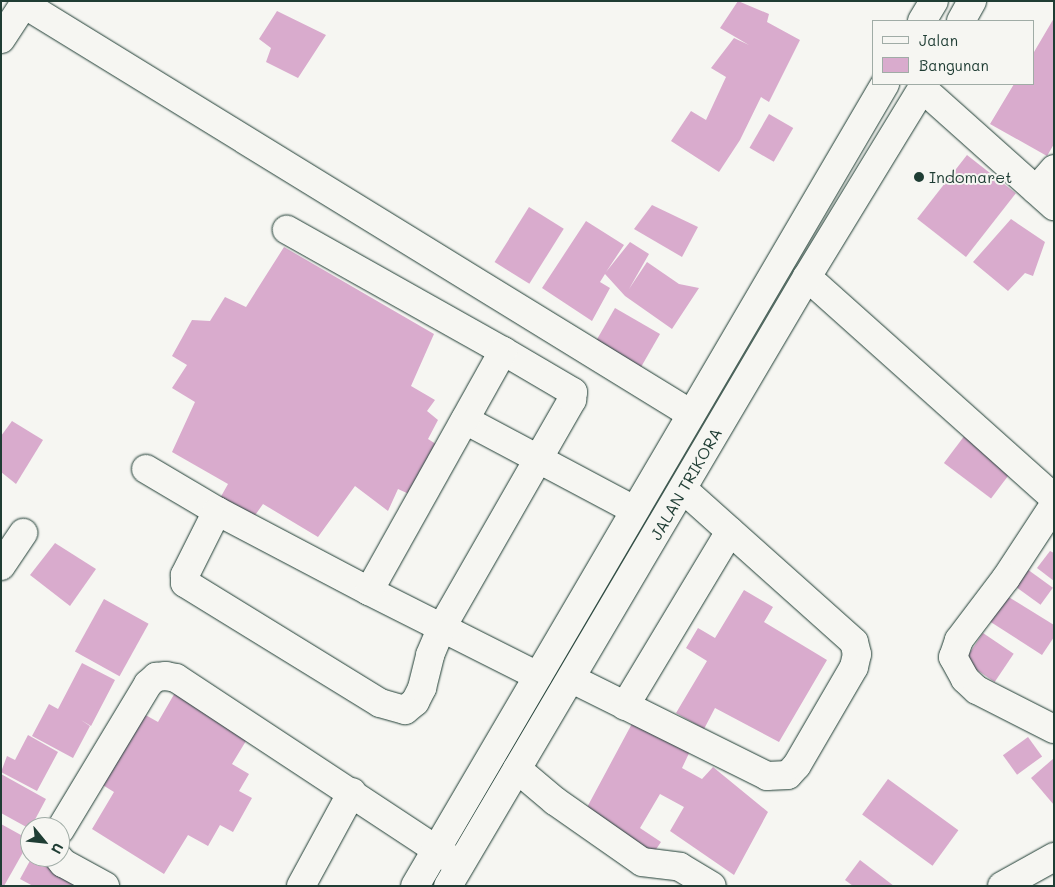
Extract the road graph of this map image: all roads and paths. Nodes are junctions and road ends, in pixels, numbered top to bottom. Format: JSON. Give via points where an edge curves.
{"nodes":[{"id":1,"x":934,"y":1,"type":"edge"},
{"id":2,"x":972,"y":1,"type":"edge"},
{"id":3,"x":25,"y":3,"type":"edge"},
{"id":4,"x":923,"y":20,"type":"edge"},
{"id":5,"x":962,"y":20,"type":"edge"},
{"id":6,"x":1,"y":39,"type":"edge"},
{"id":7,"x":884,"y":85,"type":"edge"},
{"id":8,"x":924,"y":86,"type":"edge"},
{"id":9,"x":1054,"y":168,"type":"edge"},
{"id":10,"x":1045,"y":198,"type":"edge"},
{"id":11,"x":287,"y":230,"type":"dead end"},
{"id":12,"x":807,"y":277,"type":"junction"},
{"id":13,"x":504,"y":351,"type":"junction"},
{"id":14,"x":691,"y":414,"type":"junction"},
{"id":15,"x":464,"y":420,"type":"junction"},
{"id":16,"x":538,"y":459,"type":"junction"},
{"id":17,"x":146,"y":469,"type":"dead end"},
{"id":18,"x":683,"y":489,"type":"junction"},
{"id":19,"x":1054,"y":498,"type":"edge"},
{"id":20,"x":1054,"y":505,"type":"edge"},
{"id":21,"x":634,"y":510,"type":"junction"},
{"id":22,"x":217,"y":511,"type":"junction"},
{"id":23,"x":730,"y":530,"type":"junction"},
{"id":24,"x":23,"y":533,"type":"dead end"},
{"id":25,"x":1,"y":566,"type":"edge"},
{"id":26,"x":368,"y":591,"type":"junction"},
{"id":27,"x":442,"y":628,"type":"junction"},
{"id":28,"x":538,"y":676,"type":"junction"},
{"id":29,"x":572,"y":679,"type":"junction"},
{"id":30,"x":625,"y":706,"type":"junction"},
{"id":31,"x":1054,"y":729,"type":"edge"},
{"id":32,"x":517,"y":770,"type":"junction"},
{"id":33,"x":352,"y":792,"type":"junction"},
{"id":34,"x":68,"y":817,"type":"edge"},
{"id":35,"x":437,"y":848,"type":"junction"},
{"id":36,"x":1054,"y":857,"type":"edge"},
{"id":37,"x":69,"y":867,"type":"edge"},
{"id":38,"x":454,"y":875,"type":"edge"},
{"id":39,"x":105,"y":886,"type":"edge"},
{"id":40,"x":301,"y":886,"type":"edge"},
{"id":41,"x":415,"y":886,"type":"edge"},
{"id":42,"x":712,"y":886,"type":"edge"},
{"id":43,"x":1002,"y":886,"type":"edge"}],
"edges":[{"from":1,"to":4,"type":"main road"},
{"from":2,"to":5,"type":"main road"},
{"from":3,"to":6,"type":"main road"},
{"from":3,"to":14,"type":"main road"},
{"from":7,"to":14,"type":"main road","name":"JALAN TRIKORA"},
{"from":8,"to":10,"type":"main road"},
{"from":8,"to":12,"type":"main road","name":"JALAN TRIKORA"},
{"from":9,"to":10,"type":"main road"},
{"from":11,"to":13,"type":"main road"},
{"from":12,"to":18,"type":"main road","name":"JALAN TRIKORA"},
{"from":12,"to":19,"type":"main road"},
{"from":13,"to":15,"type":"main road"},
{"from":13,"to":16,"type":"main road","via":[[573,392],[572,400]]},
{"from":14,"to":21,"type":"main road","name":"JALAN TRIKORA"},
{"from":15,"to":16,"type":"main road"},
{"from":15,"to":26,"type":"main road"},
{"from":16,"to":21,"type":"main road"},
{"from":16,"to":27,"type":"main road"},
{"from":17,"to":22,"type":"main road"},
{"from":18,"to":23,"type":"main road"},
{"from":18,"to":29,"type":"main road","name":"JALAN TRIKORA"},
{"from":20,"to":31,"type":"main road","via":[[1006,578],[959,640],[953,657],[965,679],[978,690]]},
{"from":21,"to":28,"type":"main road","name":"JALAN TRIKORA"},
{"from":22,"to":26,"type":"main road"},
{"from":22,"to":27,"type":"main road","via":[[185,575],[185,583],[380,703],[405,710],[415,702]]},
{"from":23,"to":30,"type":"main road"},
{"from":23,"to":30,"type":"main road","via":[[854,642],[857,654],[854,667],[798,764],[788,775],[778,778],[767,776]]},
{"from":24,"to":25,"type":"main road"},
{"from":26,"to":27,"type":"main road"},
{"from":27,"to":28,"type":"main road"},
{"from":28,"to":35,"type":"main road","name":"JALAN TRIKORA"},
{"from":29,"to":30,"type":"main road"},
{"from":29,"to":32,"type":"main road","name":"JALAN TRIKORA"},
{"from":32,"to":38,"type":"main road","name":"JALAN TRIKORA"},
{"from":32,"to":42,"type":"main road","via":[[642,862],[680,867]]},
{"from":33,"to":34,"type":"main road","via":[[176,678],[166,676],[156,677],[148,684]]},
{"from":33,"to":35,"type":"main road"},
{"from":33,"to":40,"type":"main road"},
{"from":35,"to":38,"type":"main road"},
{"from":35,"to":41,"type":"main road","name":"JALAN TRIKORA"},
{"from":36,"to":43,"type":"main road"},
{"from":37,"to":39,"type":"main road"}]}
